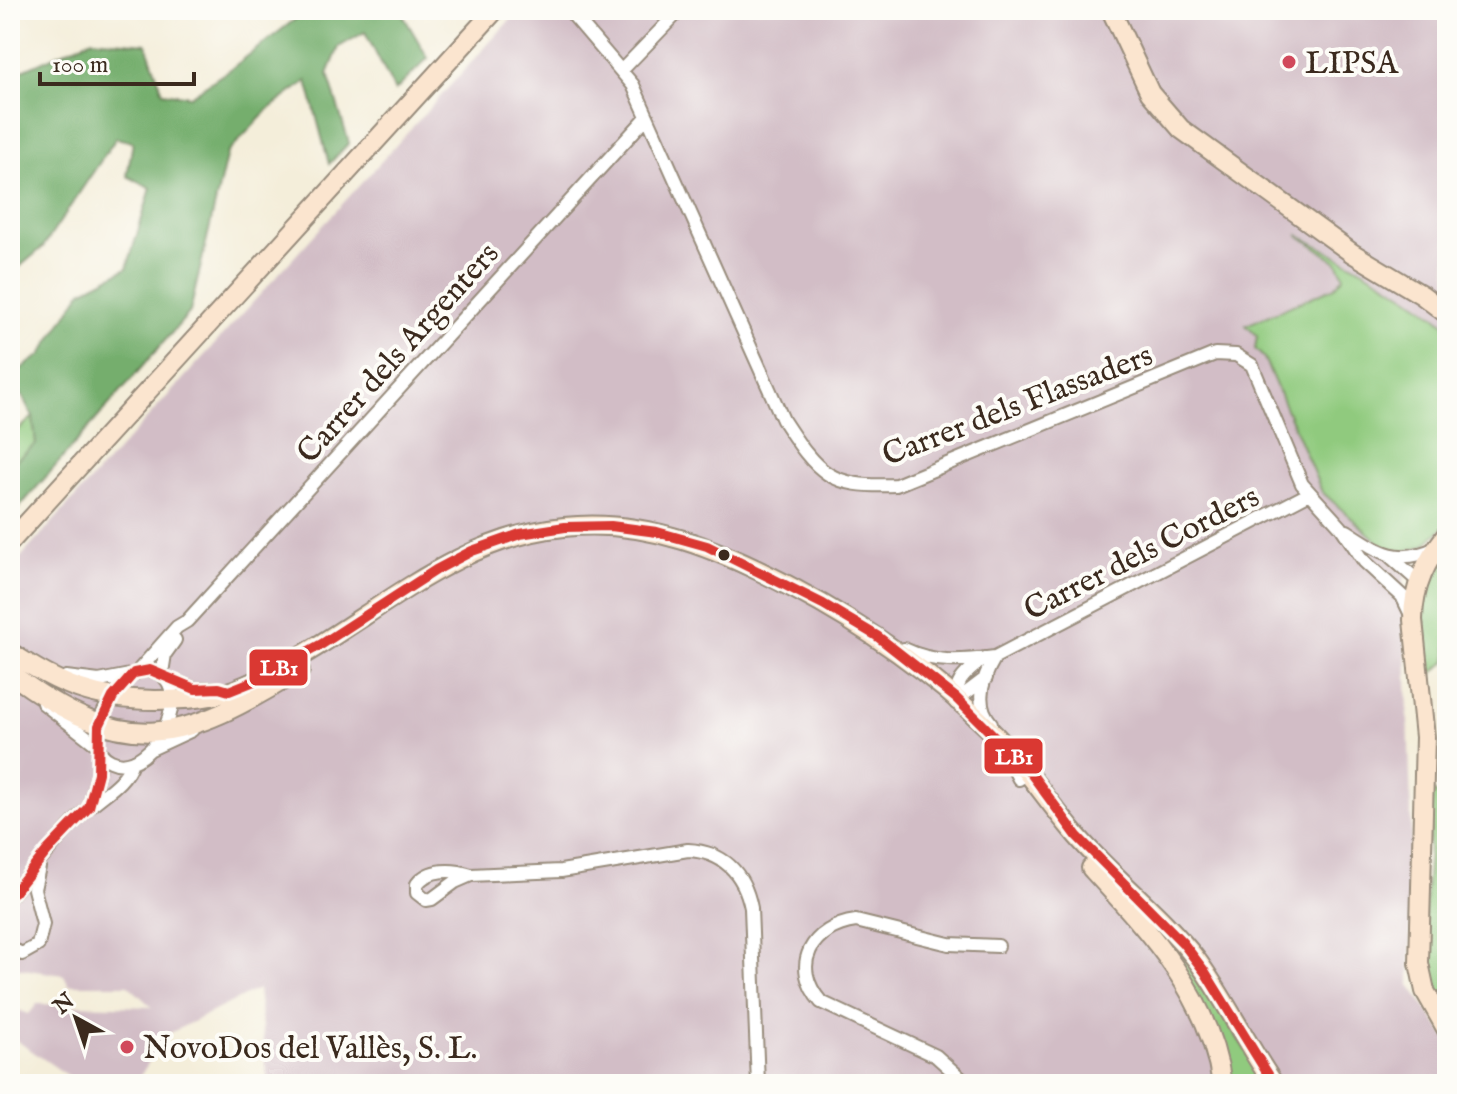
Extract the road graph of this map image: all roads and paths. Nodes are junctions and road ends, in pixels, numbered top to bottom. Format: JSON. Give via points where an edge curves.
{"nodes":[{"id":1,"x":495,"y":10,"type":"edge"},
{"id":2,"x":502,"y":10,"type":"edge"},
{"id":3,"x":563,"y":10,"type":"edge"},
{"id":4,"x":569,"y":10,"type":"edge"},
{"id":5,"x":680,"y":10,"type":"edge"},
{"id":6,"x":1111,"y":10,"type":"edge"},
{"id":7,"x":474,"y":33,"type":"junction"},
{"id":8,"x":589,"y":33,"type":"junction"},
{"id":9,"x":621,"y":71,"type":"junction"},
{"id":10,"x":646,"y":118,"type":"junction"},
{"id":11,"x":1445,"y":312,"type":"edge"},
{"id":12,"x":1310,"y":493,"type":"junction"},
{"id":13,"x":586,"y":526,"type":"junction"},
{"id":14,"x":1341,"y":527,"type":"junction"},
{"id":15,"x":501,"y":541,"type":"junction"},
{"id":16,"x":1442,"y":541,"type":"edge"},
{"id":17,"x":10,"y":542,"type":"edge"},
{"id":18,"x":532,"y":543,"type":"junction"},
{"id":19,"x":690,"y":551,"type":"junction"},
{"id":20,"x":1390,"y":556,"type":"junction"},
{"id":21,"x":477,"y":561,"type":"junction"},
{"id":22,"x":453,"y":572,"type":"junction"},
{"id":23,"x":431,"y":573,"type":"junction"},
{"id":24,"x":1387,"y":580,"type":"junction"},
{"id":25,"x":1418,"y":581,"type":"junction"},
{"id":26,"x":410,"y":598,"type":"junction"},
{"id":27,"x":830,"y":608,"type":"junction"},
{"id":28,"x":1413,"y":620,"type":"junction"},
{"id":29,"x":187,"y":621,"type":"junction"},
{"id":30,"x":877,"y":636,"type":"junction"},
{"id":31,"x":330,"y":645,"type":"junction"},
{"id":32,"x":10,"y":652,"type":"edge"},
{"id":33,"x":887,"y":656,"type":"junction"},
{"id":34,"x":990,"y":657,"type":"junction"},
{"id":35,"x":10,"y":673,"type":"edge"},
{"id":36,"x":40,"y":673,"type":"junction"},
{"id":37,"x":134,"y":673,"type":"junction"},
{"id":38,"x":164,"y":676,"type":"junction"},
{"id":39,"x":986,"y":678,"type":"junction"},
{"id":40,"x":34,"y":691,"type":"junction"},
{"id":41,"x":229,"y":691,"type":"junction"},
{"id":42,"x":113,"y":697,"type":"junction"},
{"id":43,"x":955,"y":697,"type":"junction"},
{"id":44,"x":172,"y":699,"type":"junction"},
{"id":45,"x":204,"y":720,"type":"junction"},
{"id":46,"x":99,"y":726,"type":"junction"},
{"id":47,"x":163,"y":731,"type":"junction"},
{"id":48,"x":98,"y":748,"type":"junction"},
{"id":49,"x":151,"y":749,"type":"junction"},
{"id":50,"x":1012,"y":752,"type":"junction"},
{"id":51,"x":132,"y":762,"type":"junction"},
{"id":52,"x":1019,"y":779,"type":"junction"},
{"id":53,"x":89,"y":807,"type":"junction"},
{"id":54,"x":1072,"y":839,"type":"junction"},
{"id":55,"x":43,"y":856,"type":"junction"},
{"id":56,"x":471,"y":875,"type":"dead end"},
{"id":57,"x":10,"y":897,"type":"edge"},
{"id":58,"x":998,"y":946,"type":"dead end"},
{"id":59,"x":10,"y":948,"type":"edge"},
{"id":60,"x":1447,"y":1030,"type":"edge"},
{"id":61,"x":758,"y":1084,"type":"edge"},
{"id":62,"x":967,"y":1084,"type":"edge"},
{"id":63,"x":1222,"y":1084,"type":"edge"},
{"id":64,"x":1274,"y":1084,"type":"edge"}],
"edges":[{"from":1,"to":7,"type":"street"},
{"from":2,"to":7,"type":"street"},
{"from":3,"to":8,"type":"street","name":"Carrer dels Flassaders"},
{"from":4,"to":8,"type":"street","name":"Carrer dels Flassaders"},
{"from":5,"to":9,"type":"street"},
{"from":6,"to":11,"type":"street","via":[[1150,93],[1181,129],[1352,253]]},
{"from":7,"to":17,"type":"street"},
{"from":8,"to":9,"type":"street","name":"Carrer dels Flassaders"},
{"from":9,"to":10,"type":"street","name":"Carrer dels Flassaders","via":[[633,85]]},
{"from":10,"to":12,"type":"street","name":"Carrer dels Flassaders","via":[[783,420],[807,458],[833,479],[861,487],[896,485],[1215,354],[1236,355],[1252,365]]},
{"from":10,"to":29,"type":"street","name":"Carrer dels Argenters"},
{"from":12,"to":14,"type":"street","name":"Carrer dels Flassaders"},
{"from":12,"to":34,"type":"street","name":"Carrer dels Corders"},
{"from":13,"to":15,"type":"street"},
{"from":13,"to":18,"type":"street"},
{"from":13,"to":19,"type":"street","via":[[659,537]]},
{"from":13,"to":27,"type":"street","via":[[657,532],[707,546]]},
{"from":14,"to":20,"type":"street","name":"Carrer dels Flassaders"},
{"from":14,"to":24,"type":"street","name":"Carrer dels Flassaders","via":[[1364,561]]},
{"from":15,"to":18,"type":"street"},
{"from":15,"to":21,"type":"street"},
{"from":15,"to":23,"type":"street"},
{"from":16,"to":20,"type":"street","via":[[1405,557]]},
{"from":16,"to":25,"type":"street"},
{"from":18,"to":19,"type":"street","via":[[602,535]]},
{"from":18,"to":21,"type":"street"},
{"from":19,"to":27,"type":"street"},
{"from":19,"to":33,"type":"street","via":[[784,594]]},
{"from":20,"to":25,"type":"street","name":"Carrer dels Flassaders"},
{"from":21,"to":22,"type":"street"},
{"from":22,"to":23,"type":"street","via":[[450,568]]},
{"from":22,"to":26,"type":"street"},
{"from":23,"to":26,"type":"street"},
{"from":23,"to":31,"type":"street"},
{"from":24,"to":25,"type":"street"},
{"from":24,"to":28,"type":"street","name":"Carrer dels Flassaders"},
{"from":25,"to":28,"type":"street"},
{"from":26,"to":31,"type":"street"},
{"from":27,"to":30,"type":"street"},
{"from":28,"to":60,"type":"street","via":[[1425,737],[1419,963],[1425,991]]},
{"from":29,"to":37,"type":"street","name":"Carrer dels Argenters"},
{"from":29,"to":38,"type":"street","name":"Carrer dels Argenters","via":[[165,654]]},
{"from":30,"to":34,"type":"street","name":"Carrer dels Corders","via":[[945,662]]},
{"from":30,"to":43,"type":"street"},
{"from":31,"to":41,"type":"street"},
{"from":31,"to":45,"type":"street","via":[[261,694]]},
{"from":32,"to":36,"type":"street"},
{"from":33,"to":43,"type":"street"},
{"from":33,"to":52,"type":"street","via":[[950,707]]},
{"from":34,"to":39,"type":"street"},
{"from":34,"to":43,"type":"street","name":"Carrer dels Corders","via":[[965,674]]},
{"from":35,"to":40,"type":"street"},
{"from":36,"to":37,"type":"street","via":[[91,681]]},
{"from":36,"to":42,"type":"street","via":[[68,687]]},
{"from":37,"to":38,"type":"street","via":[[150,670]]},
{"from":37,"to":42,"type":"street","name":"Carrer dels Argenters"},
{"from":38,"to":41,"type":"street","via":[[195,689]]},
{"from":38,"to":44,"type":"street"},
{"from":39,"to":43,"type":"street"},
{"from":39,"to":50,"type":"street","via":[[980,694],[985,716]]},
{"from":40,"to":46,"type":"street"},
{"from":40,"to":48,"type":"street"},
{"from":41,"to":44,"type":"street"},
{"from":42,"to":44,"type":"street"},
{"from":42,"to":46,"type":"street","name":"Carrer dels Argenters"},
{"from":43,"to":50,"type":"street"},
{"from":43,"to":52,"type":"street","via":[[956,706],[1013,765]]},
{"from":44,"to":47,"type":"street"},
{"from":45,"to":47,"type":"street"},
{"from":45,"to":49,"type":"street"},
{"from":46,"to":47,"type":"street","via":[[130,733]]},
{"from":46,"to":48,"type":"street","name":"Carrer dels Argenters"},
{"from":47,"to":49,"type":"street"},
{"from":48,"to":51,"type":"street","via":[[112,762]]},
{"from":48,"to":53,"type":"street","name":"Carrer dels Argenters"},
{"from":49,"to":51,"type":"street"},
{"from":50,"to":54,"type":"street"},
{"from":51,"to":53,"type":"street"},
{"from":52,"to":54,"type":"street"},
{"from":53,"to":55,"type":"street"},
{"from":54,"to":63,"type":"street","via":[[1189,988]]},
{"from":54,"to":64,"type":"street","via":[[1183,943]]},
{"from":55,"to":57,"type":"street"},
{"from":55,"to":59,"type":"street","via":[[34,889],[43,924],[38,945],[22,954]]},
{"from":56,"to":61,"type":"street","via":[[561,871],[688,850],[704,851],[735,868],[751,908]]},
{"from":58,"to":62,"type":"street","via":[[949,944],[856,921],[819,935],[806,962],[807,977],[821,1002],[936,1056]]}]}
